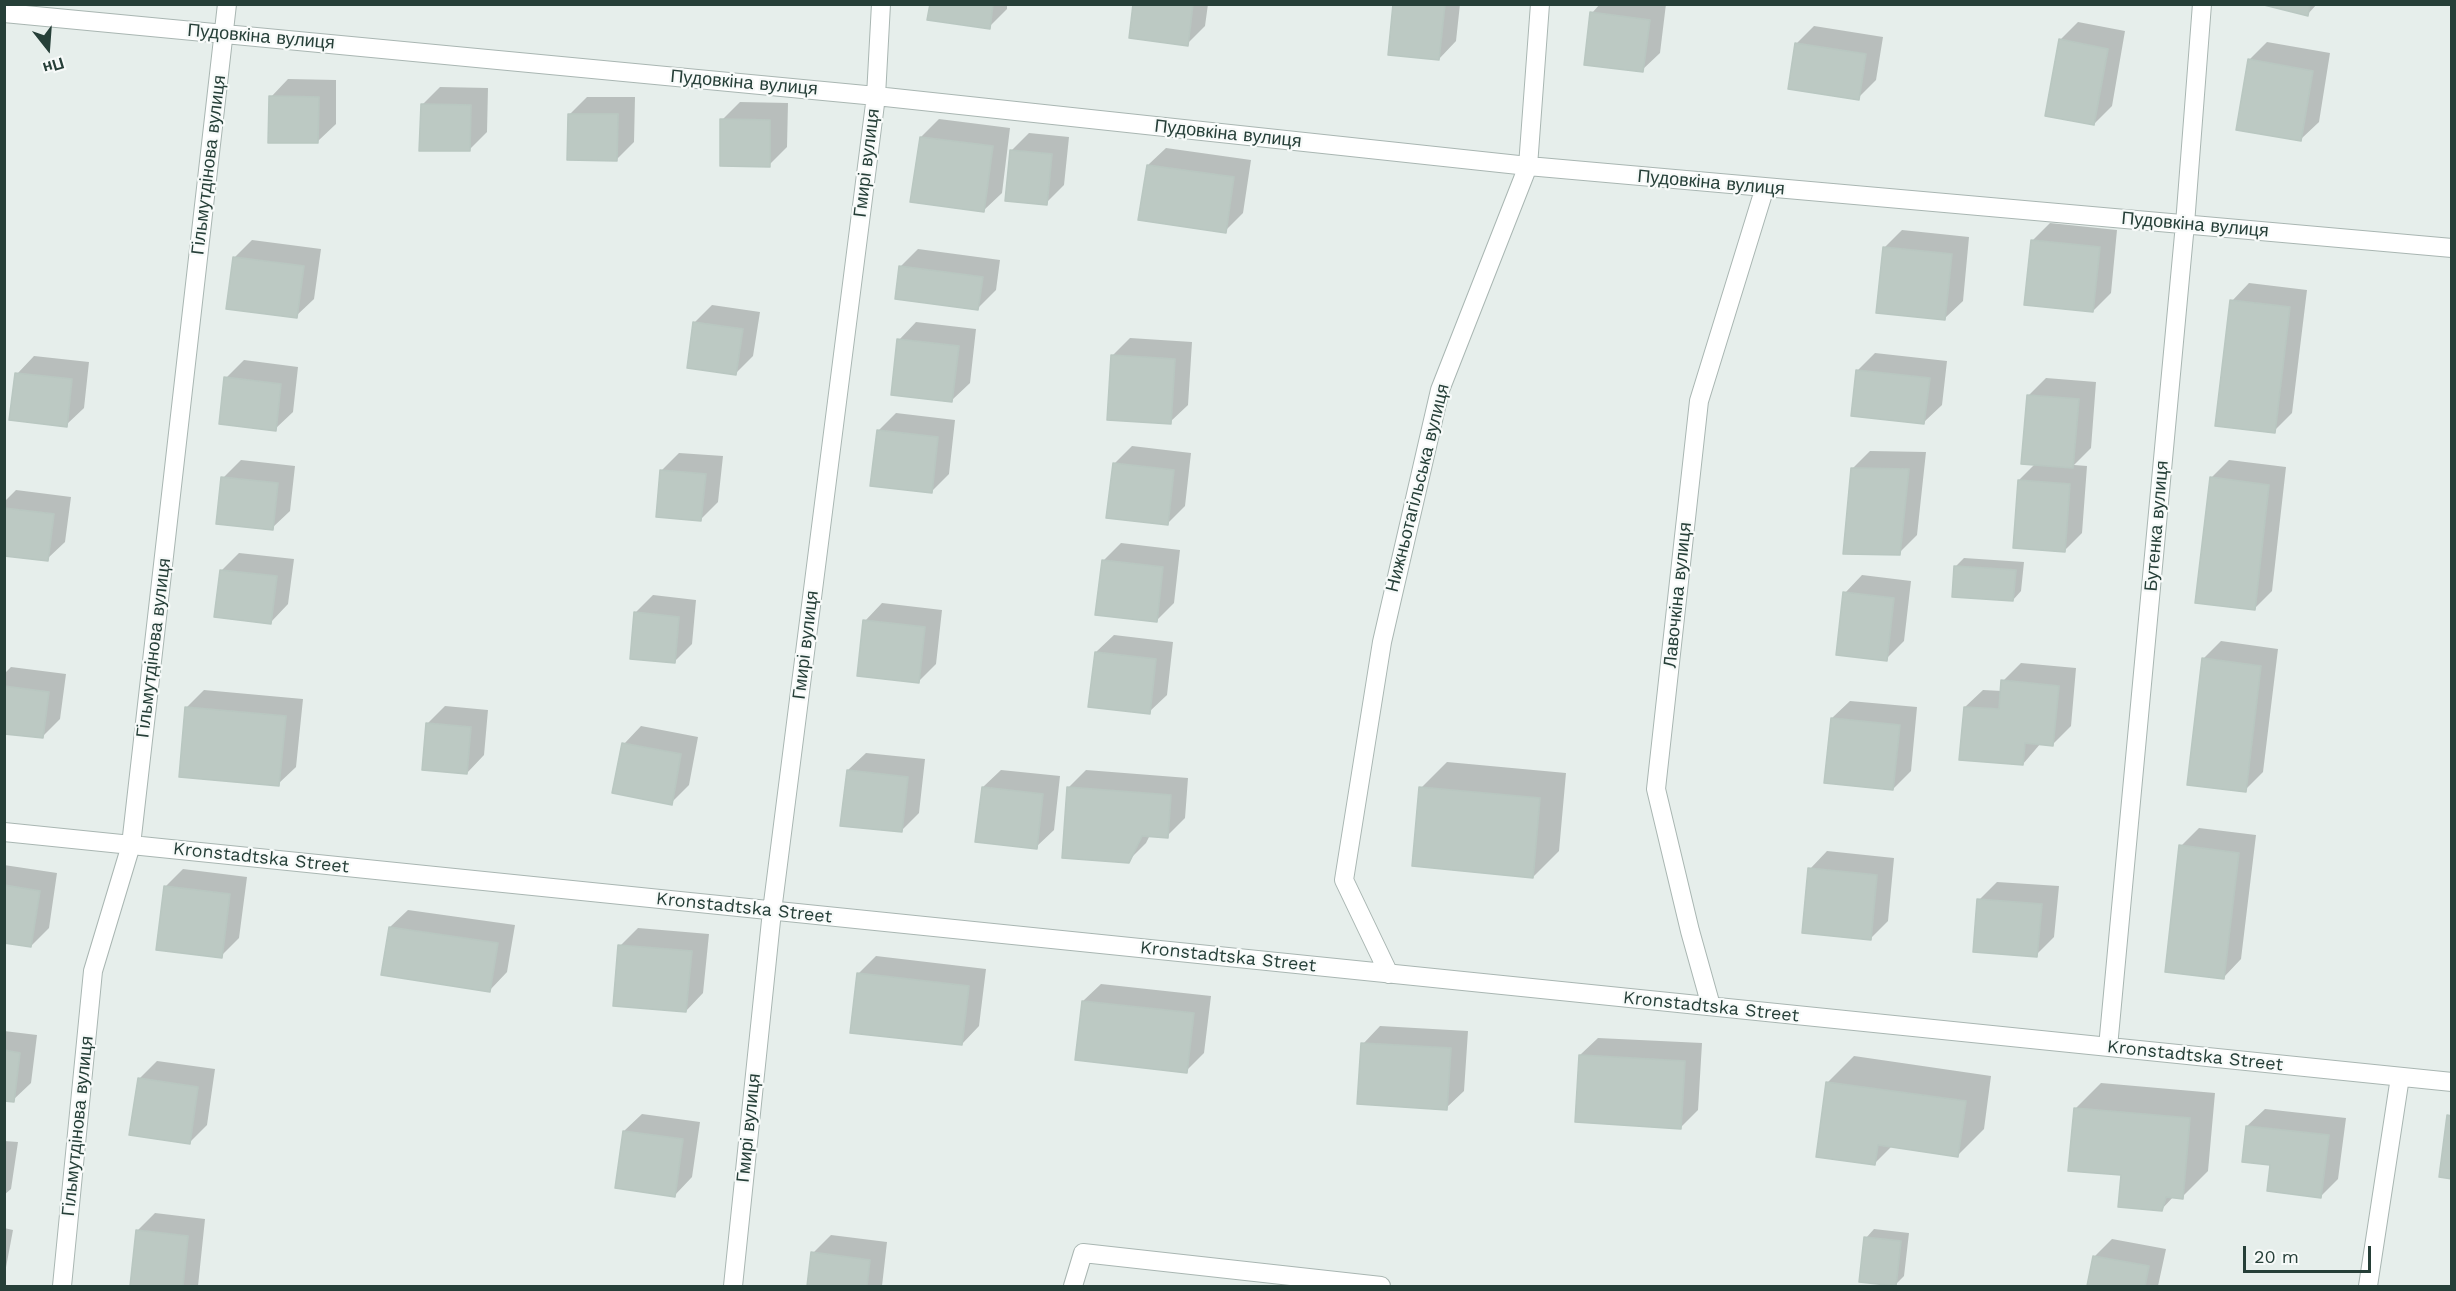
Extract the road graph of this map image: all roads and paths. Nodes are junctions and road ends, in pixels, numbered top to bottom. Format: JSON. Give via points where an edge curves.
{"nodes":[{"id":1,"x":227,"y":4,"type":"edge"},
{"id":2,"x":881,"y":4,"type":"edge"},
{"id":3,"x":1540,"y":4,"type":"edge"},
{"id":4,"x":2202,"y":4,"type":"edge"},
{"id":5,"x":4,"y":13,"type":"edge"},
{"id":6,"x":224,"y":34,"type":"junction"},
{"id":7,"x":876,"y":96,"type":"junction"},
{"id":8,"x":1528,"y":166,"type":"junction"},
{"id":9,"x":1765,"y":187,"type":"junction"},
{"id":10,"x":2185,"y":224,"type":"junction"},
{"id":11,"x":2451,"y":248,"type":"edge"},
{"id":12,"x":4,"y":832,"type":"edge"},
{"id":13,"x":131,"y":845,"type":"junction"},
{"id":14,"x":772,"y":911,"type":"junction"},
{"id":15,"x":1389,"y":974,"type":"junction"},
{"id":16,"x":1711,"y":1006,"type":"junction"},
{"id":17,"x":2108,"y":1047,"type":"junction"},
{"id":18,"x":2400,"y":1077,"type":"junction"},
{"id":19,"x":2451,"y":1082,"type":"edge"},
{"id":20,"x":62,"y":1287,"type":"edge"},
{"id":21,"x":733,"y":1287,"type":"edge"},
{"id":22,"x":1073,"y":1287,"type":"edge"},
{"id":23,"x":1381,"y":1287,"type":"edge"},
{"id":24,"x":2367,"y":1287,"type":"edge"}],
"edges":[{"from":1,"to":6,"type":"street","name":"Гільмутдінова вулиця"},
{"from":2,"to":7,"type":"street","name":"Гмирі вулиця"},
{"from":3,"to":8,"type":"street","name":"Нижньотагільська вулиця"},
{"from":4,"to":10,"type":"street","name":"Бутенка вулиця"},
{"from":5,"to":6,"type":"street","name":"Пудовкіна вулиця"},
{"from":6,"to":7,"type":"street","name":"Пудовкіна вулиця"},
{"from":6,"to":13,"type":"street","name":"Гільмутдінова вулиця"},
{"from":7,"to":8,"type":"street","name":"Пудовкіна вулиця"},
{"from":7,"to":14,"type":"street","name":"Гмирі вулиця"},
{"from":8,"to":9,"type":"street","name":"Пудовкіна вулиця"},
{"from":8,"to":15,"type":"street","name":"Нижньотагільська вулиця","via":[[1440,390],[1382,642],[1344,880]]},
{"from":9,"to":10,"type":"street","name":"Пудовкіна вулиця"},
{"from":9,"to":16,"type":"street","name":"Лавочкіна вулиця","via":[[1699,401],[1656,789]]},
{"from":10,"to":11,"type":"street","name":"Пудовкіна вулиця"},
{"from":10,"to":17,"type":"street","name":"Бутенка вулиця"},
{"from":12,"to":13,"type":"street","name":"Kronstadtska Street"},
{"from":13,"to":14,"type":"street","name":"Kronstadtska Street"},
{"from":13,"to":20,"type":"street","name":"Гільмутдінова вулиця","via":[[93,971]]},
{"from":14,"to":15,"type":"street","name":"Kronstadtska Street"},
{"from":14,"to":21,"type":"street","name":"Гмирі вулиця"},
{"from":15,"to":16,"type":"street","name":"Kronstadtska Street"},
{"from":16,"to":17,"type":"street","name":"Kronstadtska Street"},
{"from":17,"to":18,"type":"street","name":"Kronstadtska Street"},
{"from":18,"to":19,"type":"street","name":"Kronstadtska Street"},
{"from":18,"to":24,"type":"street"},
{"from":22,"to":23,"type":"street","via":[[1083,1253]]}]}
